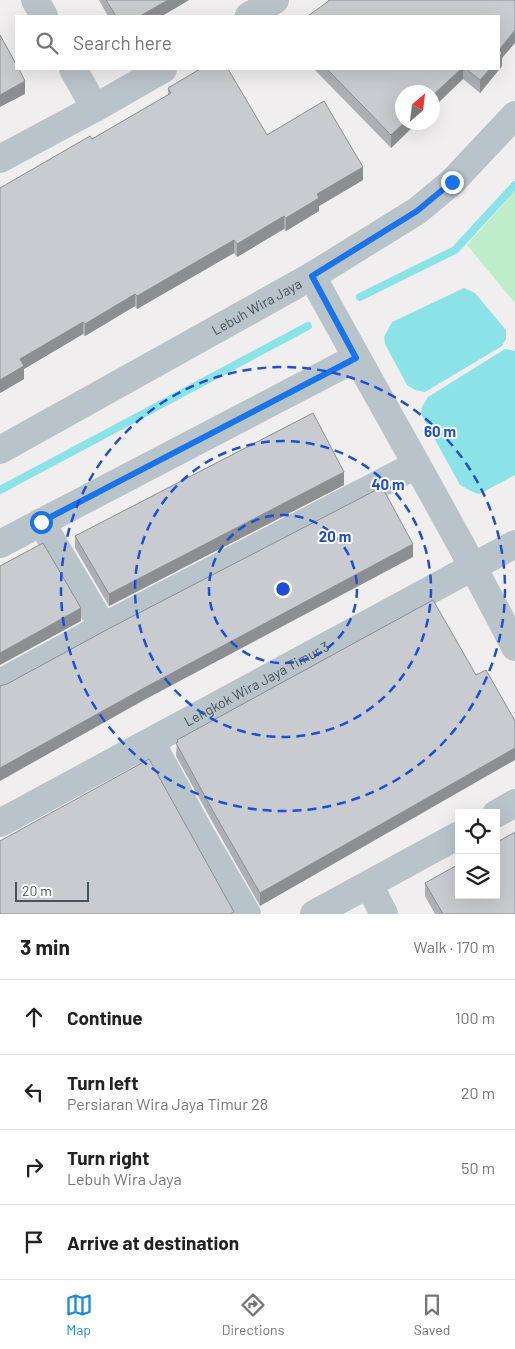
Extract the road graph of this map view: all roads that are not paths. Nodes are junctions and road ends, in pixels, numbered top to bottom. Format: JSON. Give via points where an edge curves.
{"nodes":[{"id":1,"x":35,"y":0,"type":"edge"},
{"id":2,"x":275,"y":0,"type":"edge"},
{"id":3,"x":43,"y":15,"type":"edge"},
{"id":4,"x":251,"y":15,"type":"edge"},
{"id":5,"x":74,"y":70,"type":"edge"},
{"id":6,"x":161,"y":70,"type":"edge"},
{"id":7,"x":95,"y":108,"type":"junction"},
{"id":8,"x":515,"y":115,"type":"edge"},
{"id":9,"x":0,"y":159,"type":"edge"},
{"id":10,"x":312,"y":276,"type":"junction"},
{"id":11,"x":356,"y":358,"type":"junction"},
{"id":12,"x":0,"y":450,"type":"edge"},
{"id":13,"x":416,"y":465,"type":"junction"},
{"id":14,"x":41,"y":522,"type":"junction"},
{"id":15,"x":0,"y":544,"type":"edge"},
{"id":16,"x":515,"y":544,"type":"edge"},
{"id":17,"x":474,"y":567,"type":"junction"},
{"id":18,"x":103,"y":627,"type":"junction"},
{"id":19,"x":515,"y":647,"type":"edge"},
{"id":20,"x":0,"y":683,"type":"edge"},
{"id":21,"x":151,"y":742,"type":"junction"},
{"id":22,"x":515,"y":803,"type":"edge"},
{"id":23,"x":500,"y":812,"type":"edge"},
{"id":24,"x":0,"y":823,"type":"edge"},
{"id":25,"x":455,"y":837,"type":"edge"},
{"id":26,"x":369,"y":885,"type":"junction"},
{"id":27,"x":247,"y":914,"type":"edge"},
{"id":28,"x":314,"y":914,"type":"edge"},
{"id":29,"x":384,"y":914,"type":"edge"}],
"edges":[{"from":1,"to":3,"type":"street"},
{"from":2,"to":4,"type":"street"},
{"from":5,"to":7,"type":"street"},
{"from":6,"to":7,"type":"street"},
{"from":7,"to":9,"type":"street"},
{"from":8,"to":10,"type":"street","name":"Lebuh Wira Jaya","via":[[452,182],[417,211]]},
{"from":10,"to":11,"type":"street"},
{"from":10,"to":12,"type":"street","name":"Lebuh Wira Jaya"},
{"from":11,"to":13,"type":"street"},
{"from":11,"to":14,"type":"street"},
{"from":13,"to":17,"type":"street"},
{"from":13,"to":18,"type":"street"},
{"from":14,"to":15,"type":"street"},
{"from":14,"to":18,"type":"street"},
{"from":16,"to":17,"type":"street","name":"Lengkok Wira Jaya Timur 3"},
{"from":17,"to":19,"type":"street"},
{"from":17,"to":21,"type":"street","name":"Lengkok Wira Jaya Timur 3"},
{"from":18,"to":20,"type":"street"},
{"from":21,"to":24,"type":"street","name":"Lengkok Wira Jaya Timur 3"},
{"from":21,"to":27,"type":"street"},
{"from":22,"to":23,"type":"street"},
{"from":25,"to":26,"type":"street"},
{"from":26,"to":28,"type":"street"},
{"from":26,"to":29,"type":"street"}]}
